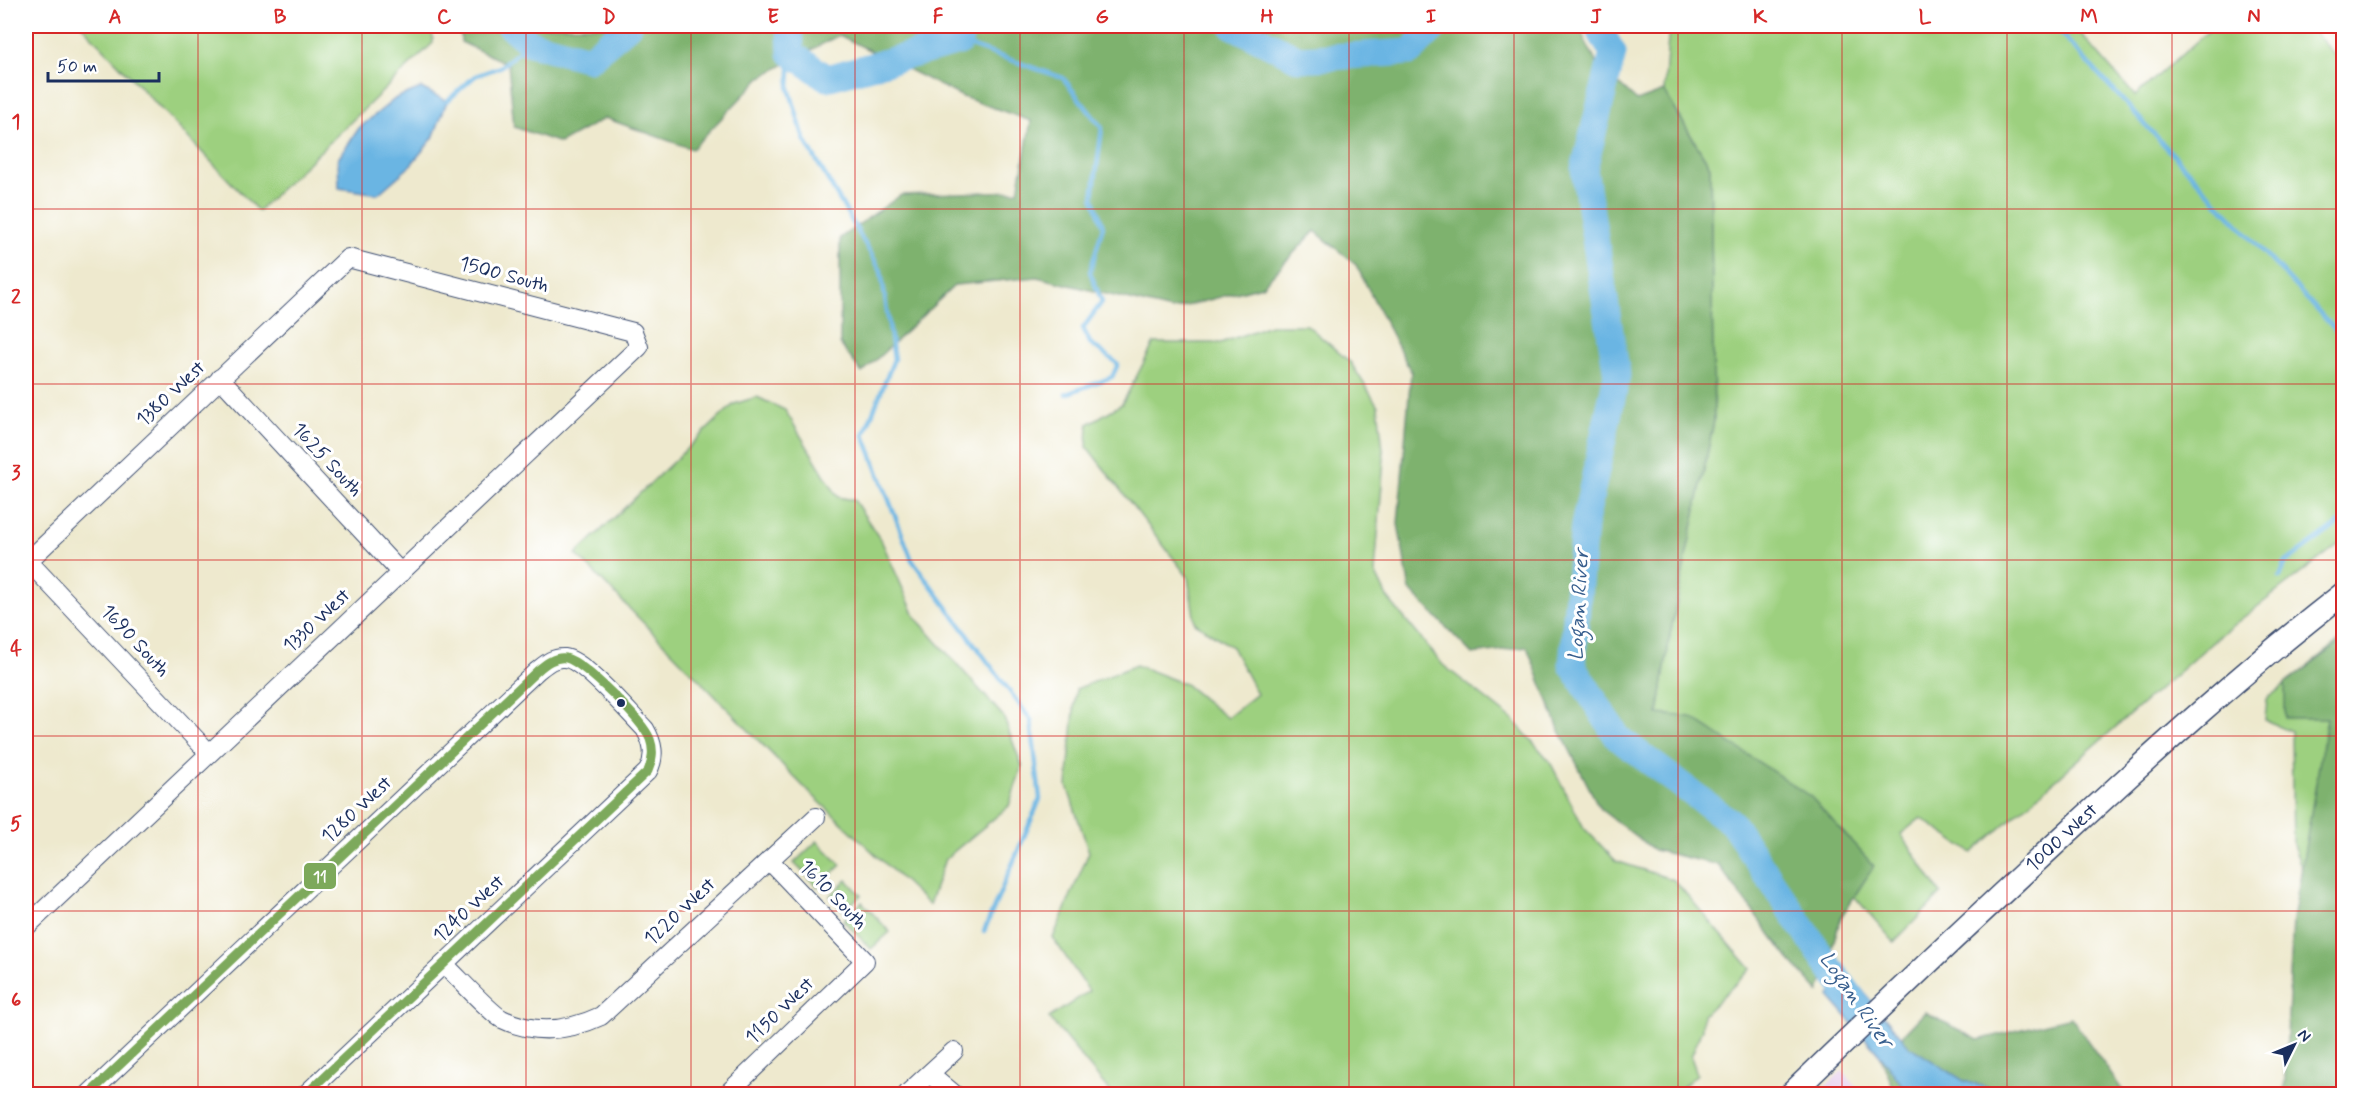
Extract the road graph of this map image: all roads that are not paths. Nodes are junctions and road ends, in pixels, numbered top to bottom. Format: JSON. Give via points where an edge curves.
{"nodes":[{"id":1,"x":348,"y":258,"type":"joint"},
{"id":2,"x":639,"y":347,"type":"joint"},
{"id":3,"x":220,"y":378,"type":"junction"},
{"id":4,"x":26,"y":562,"type":"edge"},
{"id":5,"x":401,"y":573,"type":"junction"},
{"id":6,"x":2343,"y":593,"type":"edge"},
{"id":7,"x":654,"y":752,"type":"joint"},
{"id":8,"x":209,"y":753,"type":"junction"},
{"id":9,"x":816,"y":817,"type":"dead end"},
{"id":10,"x":769,"y":860,"type":"junction"},
{"id":11,"x":26,"y":927,"type":"edge"},
{"id":12,"x":865,"y":961,"type":"joint"},
{"id":13,"x":444,"y":964,"type":"junction"},
{"id":14,"x":954,"y":1051,"type":"dead end"},
{"id":15,"x":930,"y":1074,"type":"junction"},
{"id":16,"x":89,"y":1095,"type":"edge"},
{"id":17,"x":306,"y":1095,"type":"edge"},
{"id":18,"x":727,"y":1095,"type":"edge"},
{"id":19,"x":907,"y":1095,"type":"edge"},
{"id":20,"x":954,"y":1095,"type":"edge"},
{"id":21,"x":1791,"y":1095,"type":"edge"}],
"edges":[{"from":1,"to":2,"type":"street","name":"1500 South","via":[[633,332]]},
{"from":1,"to":3,"type":"street","name":"1380 West"},
{"from":2,"to":5,"type":"street","name":"1330 West"},
{"from":3,"to":4,"type":"street","name":"1380 West"},
{"from":3,"to":5,"type":"street","name":"1625 South"},
{"from":4,"to":8,"type":"street","name":"1690 South"},
{"from":5,"to":8,"type":"street","name":"1330 West"},
{"from":6,"to":21,"type":"main road","name":"1000 West","via":[[2195,714],[1913,975]]},
{"from":7,"to":13,"type":"street","name":"1240 West","via":[[648,771]]},
{"from":7,"to":16,"type":"street","name":"1280 West","via":[[645,729],[583,665],[567,658],[552,660]]},
{"from":8,"to":11,"type":"street","name":"1330 West"},
{"from":9,"to":10,"type":"street","name":"1220 West"},
{"from":10,"to":12,"type":"street","name":"1610 South"},
{"from":10,"to":13,"type":"street","name":"1220 West","via":[[601,1016],[567,1029],[534,1029],[500,1018]]},
{"from":12,"to":18,"type":"street","name":"1150 West"},
{"from":13,"to":17,"type":"street","name":"1240 West"},
{"from":14,"to":15,"type":"street"},
{"from":15,"to":19,"type":"street"},
{"from":15,"to":20,"type":"street"}]}
